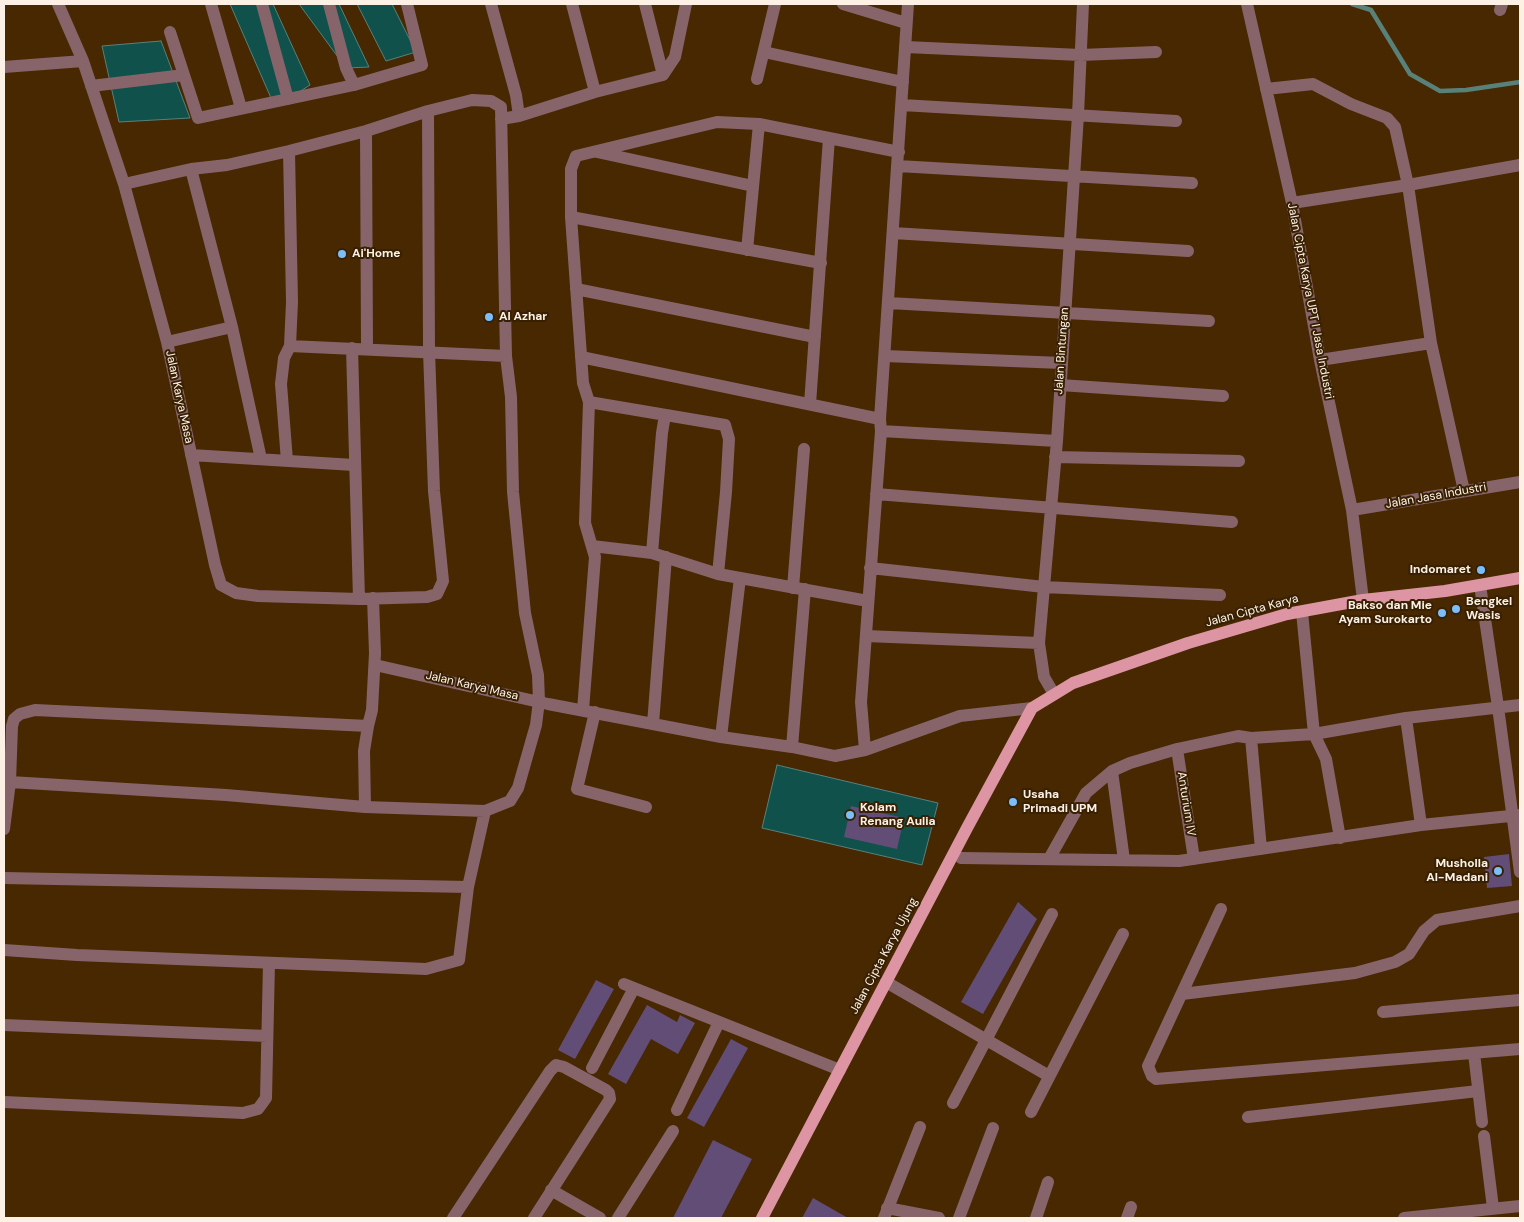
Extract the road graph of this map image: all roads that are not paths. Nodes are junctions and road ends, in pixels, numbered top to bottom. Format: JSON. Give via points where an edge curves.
{"nodes":[{"id":1,"x":58,"y":4,"type":"edge"},
{"id":2,"x":211,"y":4,"type":"edge"},
{"id":3,"x":262,"y":4,"type":"edge"},
{"id":4,"x":329,"y":4,"type":"edge"},
{"id":5,"x":407,"y":4,"type":"edge"},
{"id":6,"x":491,"y":4,"type":"edge"},
{"id":7,"x":572,"y":4,"type":"edge"},
{"id":8,"x":645,"y":4,"type":"edge"},
{"id":9,"x":686,"y":4,"type":"edge"},
{"id":10,"x":776,"y":4,"type":"edge"},
{"id":11,"x":843,"y":4,"type":"edge"},
{"id":12,"x":908,"y":4,"type":"edge"},
{"id":13,"x":1083,"y":4,"type":"edge"},
{"id":14,"x":1247,"y":4,"type":"edge"},
{"id":15,"x":906,"y":23,"type":"junction"},
{"id":16,"x":170,"y":32,"type":"dead end"},
{"id":17,"x":906,"y":47,"type":"junction"},
{"id":18,"x":764,"y":52,"type":"junction"},
{"id":19,"x":1156,"y":52,"type":"dead end"},
{"id":20,"x":1080,"y":56,"type":"junction"},
{"id":21,"x":83,"y":61,"type":"junction"},
{"id":22,"x":4,"y":67,"type":"edge"},
{"id":23,"x":184,"y":75,"type":"junction"},
{"id":24,"x":663,"y":75,"type":"junction"},
{"id":25,"x":757,"y":79,"type":"dead end"},
{"id":26,"x":903,"y":82,"type":"junction"},
{"id":27,"x":354,"y":85,"type":"junction"},
{"id":28,"x":91,"y":86,"type":"junction"},
{"id":29,"x":1266,"y":89,"type":"junction"},
{"id":30,"x":595,"y":92,"type":"junction"},
{"id":31,"x":288,"y":99,"type":"junction"},
{"id":32,"x":902,"y":105,"type":"junction"},
{"id":33,"x":241,"y":108,"type":"junction"},
{"id":34,"x":428,"y":111,"type":"junction"},
{"id":35,"x":1078,"y":115,"type":"junction"},
{"id":36,"x":519,"y":116,"type":"junction"},
{"id":37,"x":501,"y":119,"type":"junction"},
{"id":38,"x":1176,"y":121,"type":"dead end"},
{"id":39,"x":759,"y":124,"type":"junction"},
{"id":40,"x":366,"y":132,"type":"junction"},
{"id":41,"x":829,"y":138,"type":"junction"},
{"id":42,"x":289,"y":151,"type":"junction"},
{"id":43,"x":592,"y":151,"type":"junction"},
{"id":44,"x":899,"y":152,"type":"junction"},
{"id":45,"x":1520,"y":165,"type":"edge"},
{"id":46,"x":898,"y":166,"type":"junction"},
{"id":47,"x":191,"y":169,"type":"junction"},
{"id":48,"x":1074,"y":176,"type":"junction"},
{"id":49,"x":124,"y":184,"type":"junction"},
{"id":50,"x":1192,"y":184,"type":"dead end"},
{"id":51,"x":753,"y":186,"type":"junction"},
{"id":52,"x":1408,"y":186,"type":"junction"},
{"id":53,"x":1292,"y":203,"type":"junction"},
{"id":54,"x":571,"y":217,"type":"junction"},
{"id":55,"x":893,"y":233,"type":"junction"},
{"id":56,"x":1070,"y":244,"type":"junction"},
{"id":57,"x":747,"y":250,"type":"junction"},
{"id":58,"x":1188,"y":251,"type":"dead end"},
{"id":59,"x":821,"y":263,"type":"junction"},
{"id":60,"x":576,"y":289,"type":"junction"},
{"id":61,"x":889,"y":303,"type":"junction"},
{"id":62,"x":1065,"y":313,"type":"junction"},
{"id":63,"x":1209,"y":321,"type":"dead end"},
{"id":64,"x":232,"y":327,"type":"junction"},
{"id":65,"x":815,"y":337,"type":"junction"},
{"id":66,"x":167,"y":342,"type":"junction"},
{"id":67,"x":1431,"y":344,"type":"junction"},
{"id":68,"x":290,"y":346,"type":"junction"},
{"id":69,"x":352,"y":348,"type":"junction"},
{"id":70,"x":367,"y":348,"type":"junction"},
{"id":71,"x":429,"y":352,"type":"junction"},
{"id":72,"x":506,"y":356,"type":"junction"},
{"id":73,"x":885,"y":356,"type":"junction"},
{"id":74,"x":581,"y":357,"type":"junction"},
{"id":75,"x":1320,"y":360,"type":"junction"},
{"id":76,"x":1062,"y":363,"type":"junction"},
{"id":77,"x":1060,"y":385,"type":"junction"},
{"id":78,"x":1223,"y":396,"type":"dead end"},
{"id":79,"x":589,"y":402,"type":"junction"},
{"id":80,"x":810,"y":404,"type":"junction"},
{"id":81,"x":665,"y":414,"type":"junction"},
{"id":82,"x":880,"y":425,"type":"junction"},
{"id":83,"x":1057,"y":441,"type":"junction"},
{"id":84,"x":804,"y":450,"type":"dead end"},
{"id":85,"x":191,"y":455,"type":"junction"},
{"id":86,"x":1055,"y":458,"type":"junction"},
{"id":87,"x":261,"y":460,"type":"junction"},
{"id":88,"x":287,"y":461,"type":"junction"},
{"id":89,"x":1239,"y":461,"type":"dead end"},
{"id":90,"x":354,"y":465,"type":"junction"},
{"id":91,"x":1520,"y":482,"type":"edge"},
{"id":92,"x":1464,"y":491,"type":"junction"},
{"id":93,"x":876,"y":494,"type":"junction"},
{"id":94,"x":1052,"y":508,"type":"junction"},
{"id":95,"x":1352,"y":510,"type":"junction"},
{"id":96,"x":1232,"y":522,"type":"dead end"},
{"id":97,"x":592,"y":546,"type":"junction"},
{"id":98,"x":652,"y":553,"type":"junction"},
{"id":99,"x":666,"y":557,"type":"junction"},
{"id":100,"x":870,"y":568,"type":"junction"},
{"id":101,"x":718,"y":574,"type":"junction"},
{"id":102,"x":740,"y":578,"type":"junction"},
{"id":103,"x":1520,"y":578,"type":"edge"},
{"id":104,"x":1480,"y":585,"type":"junction"},
{"id":105,"x":1044,"y":587,"type":"junction"},
{"id":106,"x":799,"y":589,"type":"junction"},
{"id":107,"x":1220,"y":595,"type":"dead end"},
{"id":108,"x":373,"y":598,"type":"junction"},
{"id":109,"x":359,"y":599,"type":"junction"},
{"id":110,"x":1363,"y":600,"type":"junction"},
{"id":111,"x":868,"y":601,"type":"junction"},
{"id":112,"x":1302,"y":612,"type":"junction"},
{"id":113,"x":866,"y":636,"type":"junction"},
{"id":114,"x":1039,"y":643,"type":"junction"},
{"id":115,"x":374,"y":664,"type":"junction"},
{"id":116,"x":1054,"y":694,"type":"junction"},
{"id":117,"x":540,"y":701,"type":"junction"},
{"id":118,"x":1520,"y":704,"type":"edge"},
{"id":119,"x":1498,"y":707,"type":"junction"},
{"id":120,"x":1032,"y":708,"type":"junction"},
{"id":121,"x":589,"y":711,"type":"junction"},
{"id":122,"x":1406,"y":718,"type":"junction"},
{"id":123,"x":653,"y":724,"type":"junction"},
{"id":124,"x":368,"y":726,"type":"junction"},
{"id":125,"x":1314,"y":734,"type":"junction"},
{"id":126,"x":721,"y":737,"type":"junction"},
{"id":127,"x":1251,"y":738,"type":"junction"},
{"id":128,"x":792,"y":747,"type":"junction"},
{"id":129,"x":1177,"y":749,"type":"junction"},
{"id":130,"x":865,"y":750,"type":"junction"},
{"id":131,"x":1112,"y":771,"type":"junction"},
{"id":132,"x":10,"y":782,"type":"junction"},
{"id":133,"x":365,"y":807,"type":"junction"},
{"id":134,"x":646,"y":807,"type":"dead end"},
{"id":135,"x":485,"y":811,"type":"junction"},
{"id":136,"x":1516,"y":814,"type":"edge"},
{"id":137,"x":1421,"y":825,"type":"junction"},
{"id":138,"x":4,"y":829,"type":"edge"},
{"id":139,"x":1340,"y":838,"type":"junction"},
{"id":140,"x":1261,"y":849,"type":"junction"},
{"id":141,"x":961,"y":858,"type":"dead end"},
{"id":142,"x":1049,"y":859,"type":"junction"},
{"id":143,"x":1194,"y":859,"type":"junction"},
{"id":144,"x":1124,"y":860,"type":"junction"},
{"id":145,"x":1520,"y":872,"type":"edge"},
{"id":146,"x":4,"y":878,"type":"edge"},
{"id":147,"x":468,"y":887,"type":"junction"},
{"id":148,"x":1520,"y":906,"type":"edge"},
{"id":149,"x":1221,"y":908,"type":"dead end"},
{"id":150,"x":1052,"y":914,"type":"dead end"},
{"id":151,"x":1124,"y":934,"type":"dead end"},
{"id":152,"x":4,"y":950,"type":"edge"},
{"id":153,"x":269,"y":963,"type":"junction"},
{"id":154,"x":886,"y":982,"type":"junction"},
{"id":155,"x":1182,"y":994,"type":"junction"},
{"id":156,"x":1520,"y":1000,"type":"edge"},
{"id":157,"x":1383,"y":1012,"type":"dead end"},
{"id":158,"x":719,"y":1022,"type":"junction"},
{"id":159,"x":4,"y":1025,"type":"edge"},
{"id":160,"x":267,"y":1036,"type":"junction"},
{"id":161,"x":986,"y":1040,"type":"junction"},
{"id":162,"x":1520,"y":1049,"type":"edge"},
{"id":163,"x":1474,"y":1053,"type":"junction"},
{"id":164,"x":592,"y":1068,"type":"dead end"},
{"id":165,"x":840,"y":1070,"type":"junction"},
{"id":166,"x":1049,"y":1076,"type":"junction"},
{"id":167,"x":1478,"y":1092,"type":"junction"},
{"id":168,"x":4,"y":1102,"type":"edge"},
{"id":169,"x":953,"y":1103,"type":"dead end"},
{"id":170,"x":677,"y":1110,"type":"dead end"},
{"id":171,"x":1031,"y":1112,"type":"dead end"},
{"id":172,"x":1248,"y":1117,"type":"dead end"},
{"id":173,"x":1482,"y":1122,"type":"dead end"},
{"id":174,"x":920,"y":1127,"type":"dead end"},
{"id":175,"x":993,"y":1128,"type":"dead end"},
{"id":176,"x":673,"y":1131,"type":"dead end"},
{"id":177,"x":1484,"y":1136,"type":"dead end"},
{"id":178,"x":1048,"y":1182,"type":"dead end"},
{"id":179,"x":551,"y":1190,"type":"junction"},
{"id":180,"x":1520,"y":1206,"type":"edge"},
{"id":181,"x":1493,"y":1208,"type":"junction"},
{"id":182,"x":886,"y":1213,"type":"edge"},
{"id":183,"x":454,"y":1218,"type":"edge"},
{"id":184,"x":534,"y":1218,"type":"edge"},
{"id":185,"x":600,"y":1218,"type":"edge"},
{"id":186,"x":618,"y":1218,"type":"edge"},
{"id":187,"x":762,"y":1218,"type":"edge"},
{"id":188,"x":938,"y":1218,"type":"edge"},
{"id":189,"x":959,"y":1218,"type":"edge"},
{"id":190,"x":1036,"y":1218,"type":"edge"},
{"id":191,"x":1404,"y":1218,"type":"edge"}],
"edges":[{"from":1,"to":21,"type":"street","name":"Jalan Karya Masa"},
{"from":2,"to":33,"type":"street"},
{"from":3,"to":31,"type":"street"},
{"from":4,"to":27,"type":"street","via":[[346,68]]},
{"from":5,"to":27,"type":"street","via":[[422,65]]},
{"from":6,"to":36,"type":"street"},
{"from":7,"to":30,"type":"street"},
{"from":8,"to":24,"type":"street"},
{"from":9,"to":24,"type":"street","via":[[675,57]]},
{"from":10,"to":18,"type":"street"},
{"from":11,"to":15,"type":"street"},
{"from":12,"to":15,"type":"street"},
{"from":13,"to":20,"type":"street","name":"Jalan Bintungan"},
{"from":14,"to":29,"type":"street","name":"Jalan Cipta Karya UPT I Jasa Industri"},
{"from":15,"to":17,"type":"street"},
{"from":16,"to":23,"type":"street"},
{"from":17,"to":20,"type":"street"},
{"from":17,"to":26,"type":"street"},
{"from":18,"to":25,"type":"street"},
{"from":18,"to":26,"type":"street"},
{"from":19,"to":20,"type":"street"},
{"from":20,"to":35,"type":"street","name":"Jalan Bintungan"},
{"from":21,"to":22,"type":"street"},
{"from":21,"to":28,"type":"street","name":"Jalan Karya Masa"},
{"from":23,"to":28,"type":"street"},
{"from":23,"to":33,"type":"street","via":[[198,118]]},
{"from":24,"to":30,"type":"street"},
{"from":26,"to":32,"type":"street"},
{"from":27,"to":31,"type":"street"},
{"from":28,"to":49,"type":"street","name":"Jalan Karya Masa"},
{"from":29,"to":52,"type":"street","via":[[1314,84],[1351,104],[1387,118],[1395,127]]},
{"from":29,"to":53,"type":"street","name":"Jalan Cipta Karya UPT I Jasa Industri"},
{"from":30,"to":36,"type":"street"},
{"from":31,"to":33,"type":"street"},
{"from":32,"to":35,"type":"street"},
{"from":32,"to":44,"type":"street"},
{"from":34,"to":37,"type":"street","via":[[472,100],[491,101],[500,107]]},
{"from":34,"to":40,"type":"street"},
{"from":34,"to":71,"type":"street"},
{"from":35,"to":38,"type":"street"},
{"from":35,"to":48,"type":"street","name":"Jalan Bintungan"},
{"from":36,"to":37,"type":"street"},
{"from":37,"to":72,"type":"street"},
{"from":39,"to":41,"type":"street"},
{"from":39,"to":43,"type":"street","via":[[717,122]]},
{"from":39,"to":51,"type":"street"},
{"from":40,"to":42,"type":"street"},
{"from":40,"to":70,"type":"street"},
{"from":41,"to":44,"type":"street"},
{"from":41,"to":59,"type":"street"},
{"from":42,"to":47,"type":"street","via":[[227,165]]},
{"from":42,"to":68,"type":"street"},
{"from":43,"to":51,"type":"street"},
{"from":43,"to":54,"type":"street","via":[[576,156],[571,169]]},
{"from":44,"to":46,"type":"street"},
{"from":45,"to":52,"type":"street"},
{"from":46,"to":48,"type":"street"},
{"from":46,"to":55,"type":"street"},
{"from":47,"to":49,"type":"street"},
{"from":47,"to":64,"type":"street"},
{"from":48,"to":50,"type":"street"},
{"from":48,"to":56,"type":"street","name":"Jalan Bintungan"},
{"from":49,"to":66,"type":"street","name":"Jalan Karya Masa"},
{"from":51,"to":57,"type":"street"},
{"from":52,"to":53,"type":"street"},
{"from":52,"to":67,"type":"street"},
{"from":53,"to":75,"type":"street","name":"Jalan Cipta Karya UPT I Jasa Industri"},
{"from":54,"to":57,"type":"street"},
{"from":54,"to":60,"type":"street"},
{"from":55,"to":56,"type":"street"},
{"from":55,"to":61,"type":"street"},
{"from":56,"to":58,"type":"street"},
{"from":56,"to":62,"type":"street","name":"Jalan Bintungan"},
{"from":57,"to":59,"type":"street"},
{"from":59,"to":65,"type":"street"},
{"from":60,"to":65,"type":"street"},
{"from":60,"to":74,"type":"street"},
{"from":61,"to":62,"type":"street"},
{"from":61,"to":73,"type":"street"},
{"from":62,"to":63,"type":"street"},
{"from":62,"to":76,"type":"street","name":"Jalan Bintungan"},
{"from":64,"to":66,"type":"street"},
{"from":64,"to":87,"type":"street"},
{"from":65,"to":80,"type":"street"},
{"from":66,"to":85,"type":"street","name":"Jalan Karya Masa"},
{"from":67,"to":75,"type":"street"},
{"from":67,"to":92,"type":"street"},
{"from":68,"to":69,"type":"street"},
{"from":68,"to":88,"type":"street","via":[[284,358],[281,384]]},
{"from":69,"to":70,"type":"street"},
{"from":69,"to":90,"type":"street"},
{"from":70,"to":71,"type":"street"},
{"from":71,"to":72,"type":"street"},
{"from":71,"to":108,"type":"street","name":"Jalan Karya Masa","via":[[434,491],[444,581],[437,594],[427,597]]},
{"from":72,"to":117,"type":"street","via":[[525,613]]},
{"from":73,"to":76,"type":"street"},
{"from":73,"to":82,"type":"street"},
{"from":74,"to":79,"type":"street","via":[[583,383]]},
{"from":74,"to":80,"type":"street"},
{"from":75,"to":95,"type":"street","name":"Jalan Cipta Karya UPT I Jasa Industri"},
{"from":76,"to":77,"type":"street","name":"Jalan Bintungan"},
{"from":77,"to":78,"type":"street"},
{"from":77,"to":83,"type":"street","name":"Jalan Bintungan"},
{"from":79,"to":81,"type":"street"},
{"from":79,"to":97,"type":"street","via":[[585,523]]},
{"from":80,"to":82,"type":"street"},
{"from":81,"to":98,"type":"street"},
{"from":81,"to":101,"type":"street","via":[[725,425],[729,440]]},
{"from":82,"to":83,"type":"street"},
{"from":82,"to":93,"type":"street"},
{"from":83,"to":86,"type":"street","name":"Jalan Bintungan"},
{"from":84,"to":106,"type":"street"},
{"from":85,"to":87,"type":"street"},
{"from":85,"to":109,"type":"street","name":"Jalan Karya Masa","via":[[221,585],[236,593],[258,596]]},
{"from":86,"to":89,"type":"street"},
{"from":86,"to":94,"type":"street","name":"Jalan Bintungan"},
{"from":87,"to":88,"type":"street"},
{"from":88,"to":90,"type":"street"},
{"from":90,"to":109,"type":"street"},
{"from":91,"to":92,"type":"street","name":"Jalan Jasa Industri"},
{"from":92,"to":95,"type":"street","name":"Jalan Jasa Industri"},
{"from":93,"to":94,"type":"street"},
{"from":93,"to":100,"type":"street"},
{"from":94,"to":96,"type":"street"},
{"from":94,"to":105,"type":"street","name":"Jalan Bintungan"},
{"from":95,"to":110,"type":"street","name":"Jalan Cipta Karya UPT I Jasa Industri"},
{"from":97,"to":98,"type":"street"},
{"from":97,"to":121,"type":"street","via":[[595,578]]},
{"from":98,"to":99,"type":"street"},
{"from":99,"to":101,"type":"street"},
{"from":99,"to":123,"type":"street"},
{"from":100,"to":105,"type":"street"},
{"from":100,"to":111,"type":"street"},
{"from":101,"to":102,"type":"street"},
{"from":102,"to":106,"type":"street"},
{"from":102,"to":126,"type":"street"},
{"from":103,"to":104,"type":"main road","name":"Jalan Cipta Karya"},
{"from":104,"to":110,"type":"main road","name":"Jalan Cipta Karya"},
{"from":104,"to":119,"type":"street"},
{"from":105,"to":107,"type":"street"},
{"from":105,"to":114,"type":"street","name":"Jalan Bintungan"},
{"from":106,"to":111,"type":"street"},
{"from":106,"to":128,"type":"street"},
{"from":108,"to":109,"type":"street","name":"Jalan Karya Masa"},
{"from":108,"to":115,"type":"street"},
{"from":110,"to":112,"type":"main road","name":"Jalan Cipta Karya"},
{"from":111,"to":113,"type":"street"},
{"from":112,"to":116,"type":"main road","name":"Jalan Cipta Karya","via":[[1182,644],[1072,683]]},
{"from":112,"to":125,"type":"street"},
{"from":113,"to":114,"type":"street"},
{"from":113,"to":130,"type":"street","via":[[861,702]]},
{"from":114,"to":116,"type":"street","name":"Jalan Bintungan","via":[[1044,677]]},
{"from":115,"to":117,"type":"street","name":"Jalan Karya Masa"},
{"from":115,"to":124,"type":"street"},
{"from":116,"to":120,"type":"main road","name":"Jalan Cipta Karya"},
{"from":117,"to":121,"type":"street","name":"Jalan Karya Masa"},
{"from":117,"to":135,"type":"street","via":[[533,740],[518,788],[510,801]]},
{"from":118,"to":119,"type":"street"},
{"from":119,"to":122,"type":"street"},
{"from":119,"to":136,"type":"street"},
{"from":120,"to":130,"type":"street","name":"Jalan Karya Masa","via":[[960,716]]},
{"from":120,"to":154,"type":"main road","name":"Jalan Cipta Karya Ujung"},
{"from":121,"to":123,"type":"street","name":"Jalan Karya Masa"},
{"from":121,"to":134,"type":"street","via":[[577,789]]},
{"from":122,"to":125,"type":"street"},
{"from":122,"to":137,"type":"street"},
{"from":123,"to":126,"type":"street","name":"Jalan Karya Masa"},
{"from":124,"to":132,"type":"street","via":[[35,710],[14,719]]},
{"from":124,"to":133,"type":"street","via":[[364,751]]},
{"from":125,"to":127,"type":"street"},
{"from":125,"to":139,"type":"street","via":[[1326,759]]},
{"from":126,"to":128,"type":"street","name":"Jalan Karya Masa"},
{"from":127,"to":129,"type":"street","via":[[1238,736]]},
{"from":127,"to":140,"type":"street"},
{"from":128,"to":130,"type":"street","name":"Jalan Karya Masa","via":[[835,756]]},
{"from":129,"to":131,"type":"street"},
{"from":129,"to":143,"type":"street","name":"Anturium IV"},
{"from":131,"to":142,"type":"street","via":[[1086,793]]},
{"from":131,"to":144,"type":"street"},
{"from":132,"to":133,"type":"street"},
{"from":132,"to":138,"type":"street"},
{"from":133,"to":135,"type":"street"},
{"from":135,"to":147,"type":"street"},
{"from":136,"to":137,"type":"street"},
{"from":136,"to":145,"type":"street"},
{"from":137,"to":139,"type":"street"},
{"from":139,"to":140,"type":"street"},
{"from":140,"to":143,"type":"street"},
{"from":141,"to":142,"type":"street"},
{"from":142,"to":144,"type":"street"},
{"from":143,"to":144,"type":"street"},
{"from":146,"to":147,"type":"street"},
{"from":147,"to":153,"type":"street","via":[[459,960],[426,969]]},
{"from":148,"to":155,"type":"street","via":[[1437,920],[1424,931],[1409,954],[1396,962],[1355,973]]},
{"from":149,"to":155,"type":"street"},
{"from":150,"to":161,"type":"street"},
{"from":151,"to":166,"type":"street"},
{"from":152,"to":153,"type":"street"},
{"from":153,"to":160,"type":"street"},
{"from":154,"to":161,"type":"street"},
{"from":154,"to":165,"type":"main road","name":"Jalan Cipta Karya Ujung"},
{"from":155,"to":163,"type":"street","via":[[1148,1066],[1156,1079]]},
{"from":156,"to":157,"type":"street"},
{"from":158,"to":164,"type":"street","via":[[629,986]]},
{"from":158,"to":165,"type":"street"},
{"from":158,"to":170,"type":"street"},
{"from":159,"to":160,"type":"street"},
{"from":160,"to":168,"type":"street","via":[[266,1098],[258,1109],[243,1113]]},
{"from":161,"to":166,"type":"street"},
{"from":161,"to":169,"type":"street"},
{"from":162,"to":163,"type":"street"},
{"from":163,"to":167,"type":"street"},
{"from":165,"to":187,"type":"main road","name":"Jalan Cipta Karya Ujung"},
{"from":166,"to":171,"type":"street"},
{"from":167,"to":172,"type":"street"},
{"from":167,"to":173,"type":"street"},
{"from":174,"to":182,"type":"street"},
{"from":175,"to":189,"type":"street"},
{"from":176,"to":186,"type":"street"},
{"from":177,"to":181,"type":"street"},
{"from":178,"to":190,"type":"street"},
{"from":179,"to":183,"type":"street","via":[[610,1099],[606,1090],[564,1066],[556,1065]]},
{"from":179,"to":184,"type":"street"},
{"from":179,"to":185,"type":"street"},
{"from":180,"to":181,"type":"street"},
{"from":181,"to":191,"type":"street"},
{"from":182,"to":188,"type":"street"}]}
